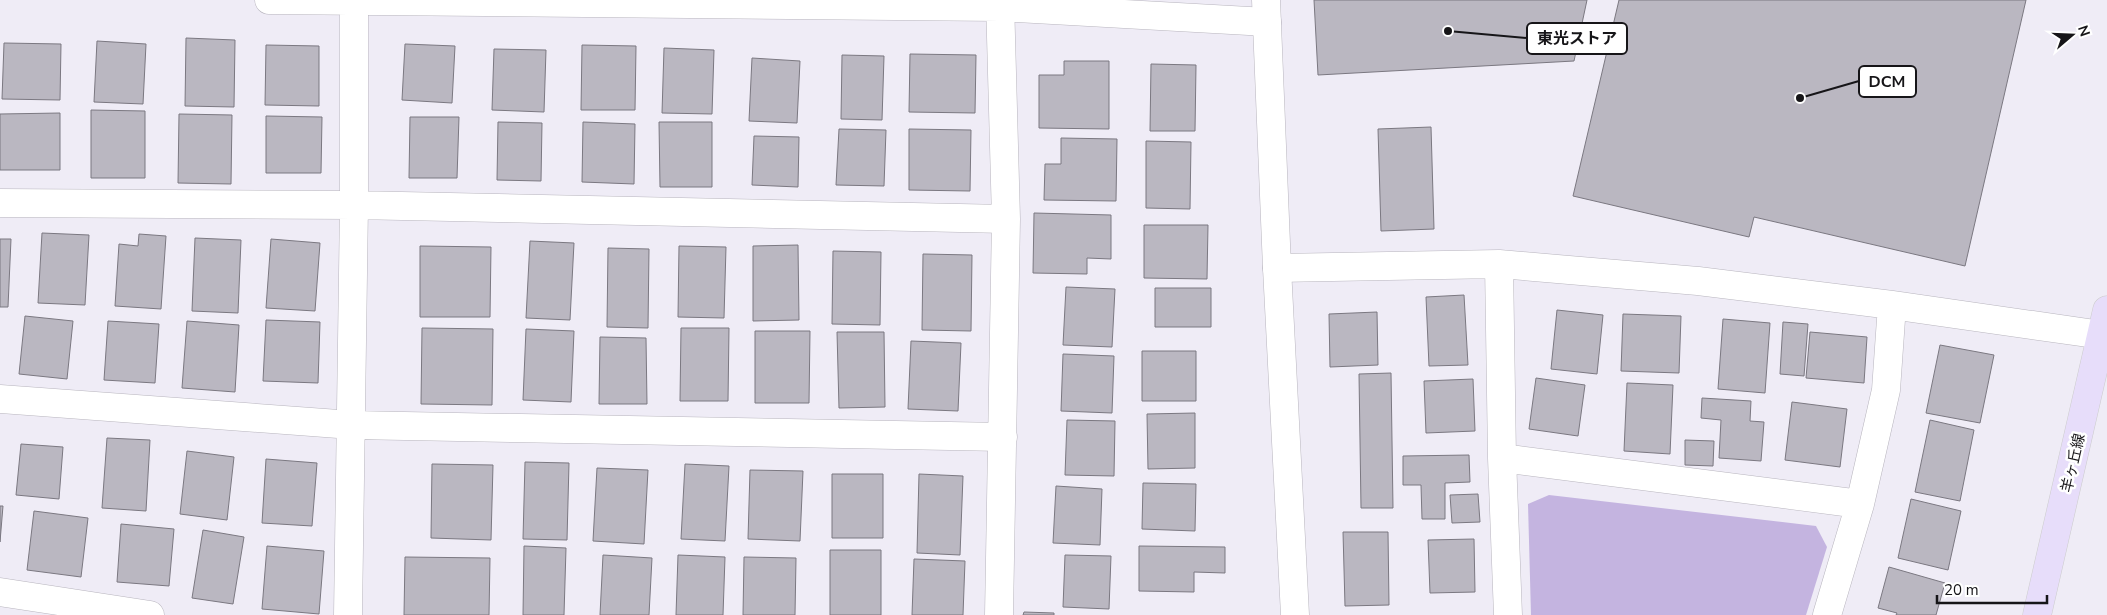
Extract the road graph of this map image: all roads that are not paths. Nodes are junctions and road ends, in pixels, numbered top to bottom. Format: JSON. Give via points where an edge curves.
{"nodes":[{"id":1,"x":269,"y":0,"type":"edge"},
{"id":2,"x":354,"y":2,"type":"junction"},
{"id":3,"x":1000,"y":3,"type":"edge"},
{"id":4,"x":1267,"y":11,"type":"edge"},
{"id":5,"x":0,"y":203,"type":"edge"},
{"id":6,"x":354,"y":205,"type":"junction"},
{"id":7,"x":1006,"y":220,"type":"junction"},
{"id":8,"x":1499,"y":264,"type":"junction"},
{"id":9,"x":1277,"y":268,"type":"junction"},
{"id":10,"x":1892,"y":305,"type":"junction"},
{"id":11,"x":2104,"y":323,"type":"edge"},
{"id":12,"x":0,"y":399,"type":"edge"},
{"id":13,"x":352,"y":425,"type":"junction"},
{"id":14,"x":1003,"y":437,"type":"junction"},
{"id":15,"x":1502,"y":458,"type":"junction"},
{"id":16,"x":1860,"y":504,"type":"junction"},
{"id":17,"x":0,"y":592,"type":"edge"},
{"id":18,"x":150,"y":615,"type":"edge"},
{"id":19,"x":348,"y":615,"type":"edge"},
{"id":20,"x":998,"y":615,"type":"edge"},
{"id":21,"x":1295,"y":615,"type":"edge"},
{"id":22,"x":1508,"y":615,"type":"edge"},
{"id":23,"x":1827,"y":615,"type":"edge"},
{"id":24,"x":2037,"y":615,"type":"edge"}],
"edges":[{"from":1,"to":2,"type":"street"},
{"from":2,"to":3,"type":"street"},
{"from":2,"to":6,"type":"street"},
{"from":3,"to":4,"type":"street"},
{"from":3,"to":7,"type":"street"},
{"from":4,"to":9,"type":"street"},
{"from":5,"to":6,"type":"street"},
{"from":6,"to":7,"type":"street"},
{"from":6,"to":13,"type":"street"},
{"from":7,"to":14,"type":"street"},
{"from":8,"to":9,"type":"street"},
{"from":8,"to":10,"type":"street","via":[[1698,281]]},
{"from":8,"to":15,"type":"street"},
{"from":9,"to":21,"type":"street"},
{"from":10,"to":11,"type":"street"},
{"from":10,"to":16,"type":"street","via":[[1886,390]]},
{"from":11,"to":24,"type":"main road","name":"羊ヶ丘線"},
{"from":12,"to":13,"type":"street"},
{"from":13,"to":14,"type":"street"},
{"from":13,"to":19,"type":"street"},
{"from":14,"to":20,"type":"street"},
{"from":15,"to":16,"type":"street"},
{"from":15,"to":22,"type":"street"},
{"from":16,"to":23,"type":"street"},
{"from":17,"to":18,"type":"street"}]}
